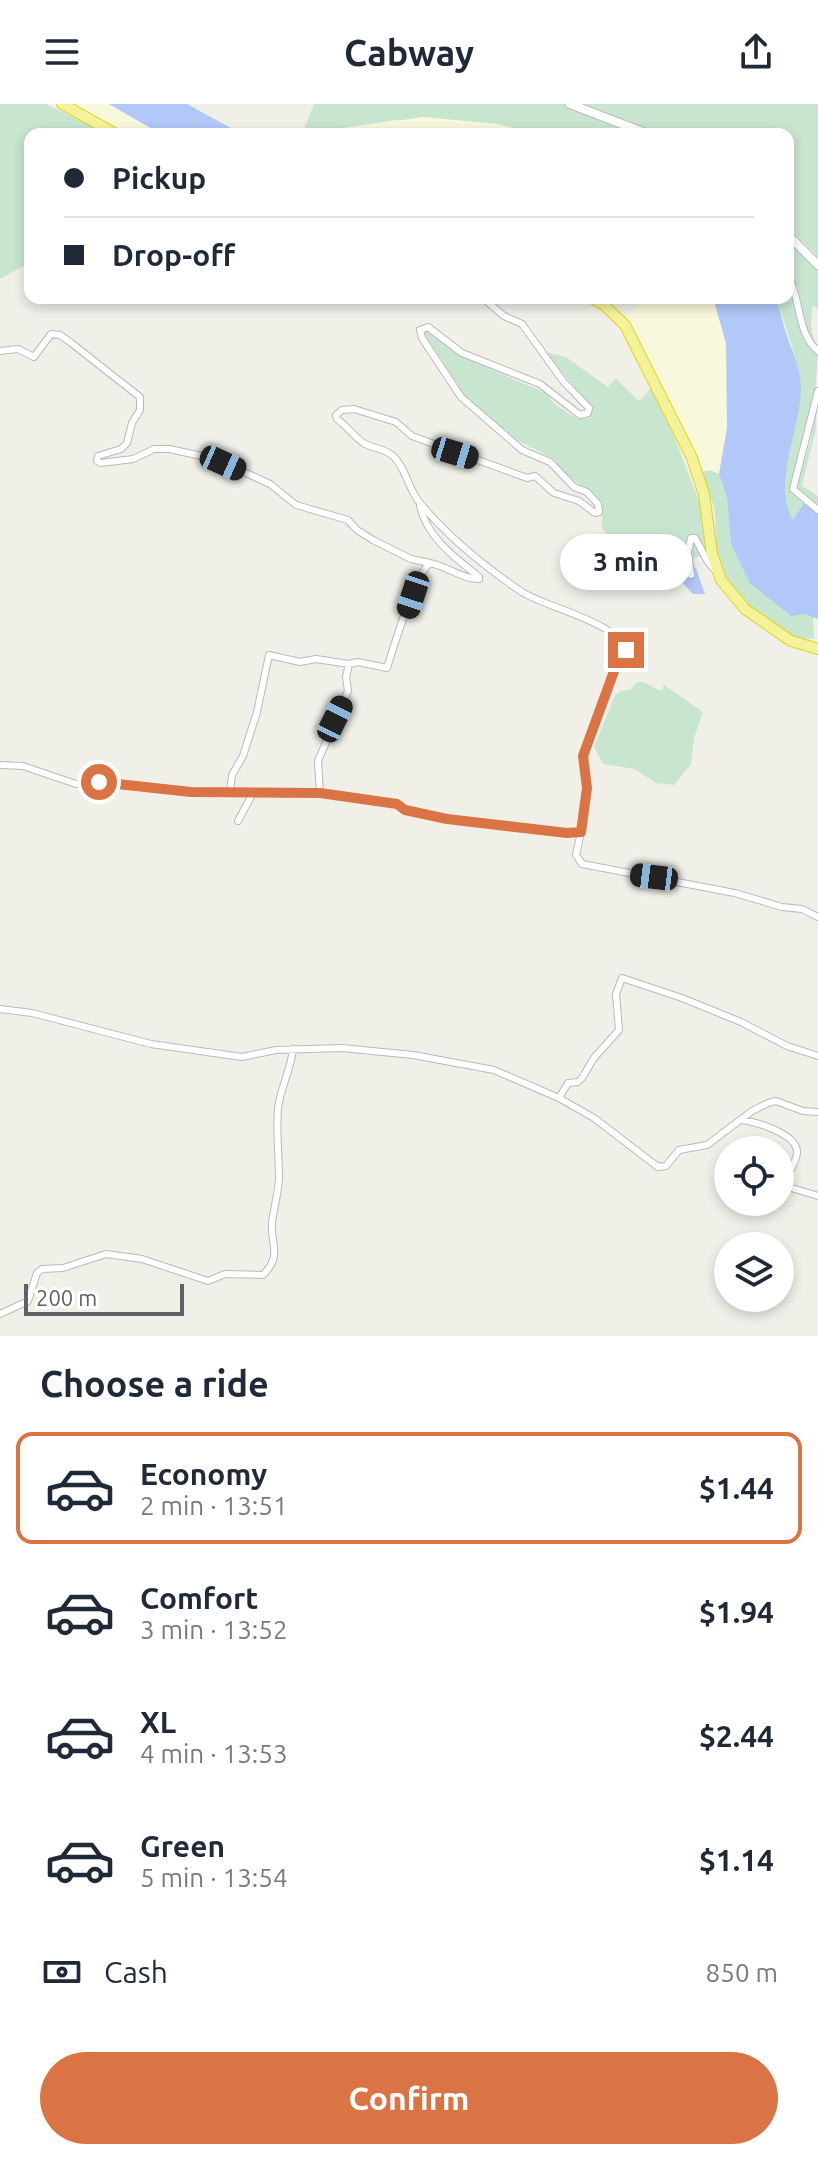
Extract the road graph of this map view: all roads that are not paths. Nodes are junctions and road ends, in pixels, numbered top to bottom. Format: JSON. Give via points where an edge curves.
{"nodes":[{"id":1,"x":62,"y":104,"type":"edge"},
{"id":2,"x":570,"y":104,"type":"edge"},
{"id":3,"x":105,"y":128,"type":"edge"},
{"id":4,"x":632,"y":128,"type":"edge"},
{"id":5,"x":794,"y":241,"type":"edge"},
{"id":6,"x":818,"y":265,"type":"edge"},
{"id":7,"x":794,"y":289,"type":"edge"},
{"id":8,"x":489,"y":304,"type":"edge"},
{"id":9,"x":602,"y":304,"type":"edge"},
{"id":10,"x":0,"y":351,"type":"edge"},
{"id":11,"x":818,"y":351,"type":"edge"},
{"id":12,"x":818,"y":391,"type":"edge"},
{"id":13,"x":419,"y":503,"type":"junction"},
{"id":14,"x":818,"y":510,"type":"edge"},
{"id":15,"x":430,"y":563,"type":"junction"},
{"id":16,"x":691,"y":575,"type":"dead end"},
{"id":17,"x":721,"y":580,"type":"junction"},
{"id":18,"x":818,"y":649,"type":"edge"},
{"id":19,"x":349,"y":664,"type":"junction"},
{"id":20,"x":0,"y":765,"type":"edge"},
{"id":21,"x":230,"y":792,"type":"junction"},
{"id":22,"x":253,"y":793,"type":"junction"},
{"id":23,"x":320,"y":793,"type":"junction"},
{"id":24,"x":238,"y":821,"type":"dead end"},
{"id":25,"x":581,"y":832,"type":"junction"},
{"id":26,"x":818,"y":917,"type":"edge"},
{"id":27,"x":0,"y":1009,"type":"edge"},
{"id":28,"x":293,"y":1049,"type":"junction"},
{"id":29,"x":818,"y":1056,"type":"edge"},
{"id":30,"x":559,"y":1098,"type":"junction"},
{"id":31,"x":817,"y":1110,"type":"edge"},
{"id":32,"x":742,"y":1120,"type":"junction"},
{"id":33,"x":818,"y":1196,"type":"edge"},
{"id":34,"x":0,"y":1314,"type":"edge"}],
"edges":[{"from":1,"to":3,"type":"highway"},
{"from":2,"to":4,"type":"street"},
{"from":5,"to":6,"type":"street"},
{"from":7,"to":11,"type":"street","via":[[807,341]]},
{"from":8,"to":13,"type":"street","via":[[522,324],[588,413],[580,415],[540,384],[462,353],[428,327],[420,330],[422,338],[461,397],[522,450],[550,462],[574,487],[588,493],[599,512],[554,493],[535,476],[527,478],[450,452],[412,436],[396,422],[354,409],[339,412],[337,419],[364,443],[395,458]]},
{"from":9,"to":17,"type":"highway","via":[[625,325],[692,458]]},
{"from":10,"to":15,"type":"street","via":[[15,348],[34,357],[56,334],[140,397],[127,443],[98,456],[101,463],[133,459],[154,449],[216,459],[270,484],[296,505],[348,520],[373,540]]},
{"from":12,"to":14,"type":"street","via":[[793,489]]},
{"from":13,"to":15,"type":"street","via":[[427,526],[479,579]]},
{"from":13,"to":25,"type":"street","via":[[466,550],[521,591],[599,624],[623,641],[626,657],[617,663],[583,756],[587,788]]},
{"from":15,"to":19,"type":"street","via":[[417,583],[387,668]]},
{"from":16,"to":17,"type":"street","via":[[688,544],[695,538]]},
{"from":17,"to":18,"type":"highway","via":[[745,609],[791,641]]},
{"from":19,"to":21,"type":"street","via":[[269,655],[257,712]]},
{"from":19,"to":23,"type":"street","via":[[348,691],[318,761]]},
{"from":20,"to":21,"type":"street","via":[[23,766],[76,784]]},
{"from":21,"to":22,"type":"street"},
{"from":22,"to":23,"type":"street"},
{"from":22,"to":24,"type":"street"},
{"from":23,"to":25,"type":"street","via":[[397,804],[447,819]]},
{"from":25,"to":26,"type":"street","via":[[576,855],[582,864],[735,893]]},
{"from":27,"to":28,"type":"street","via":[[203,1052],[242,1057]]},
{"from":28,"to":30,"type":"street","via":[[342,1048],[429,1058],[494,1070]]},
{"from":28,"to":34,"type":"street","via":[[278,1107],[275,1254],[263,1275],[225,1274],[208,1281],[142,1259],[106,1254],[42,1269],[28,1301]]},
{"from":29,"to":30,"type":"street","via":[[622,978],[616,994],[619,1030],[582,1078],[568,1083]]},
{"from":30,"to":32,"type":"street","via":[[658,1167],[666,1166],[679,1150],[707,1145]]},
{"from":31,"to":32,"type":"street","via":[[776,1101]]},
{"from":32,"to":33,"type":"street","via":[[793,1140],[796,1159],[785,1183]]}]}
